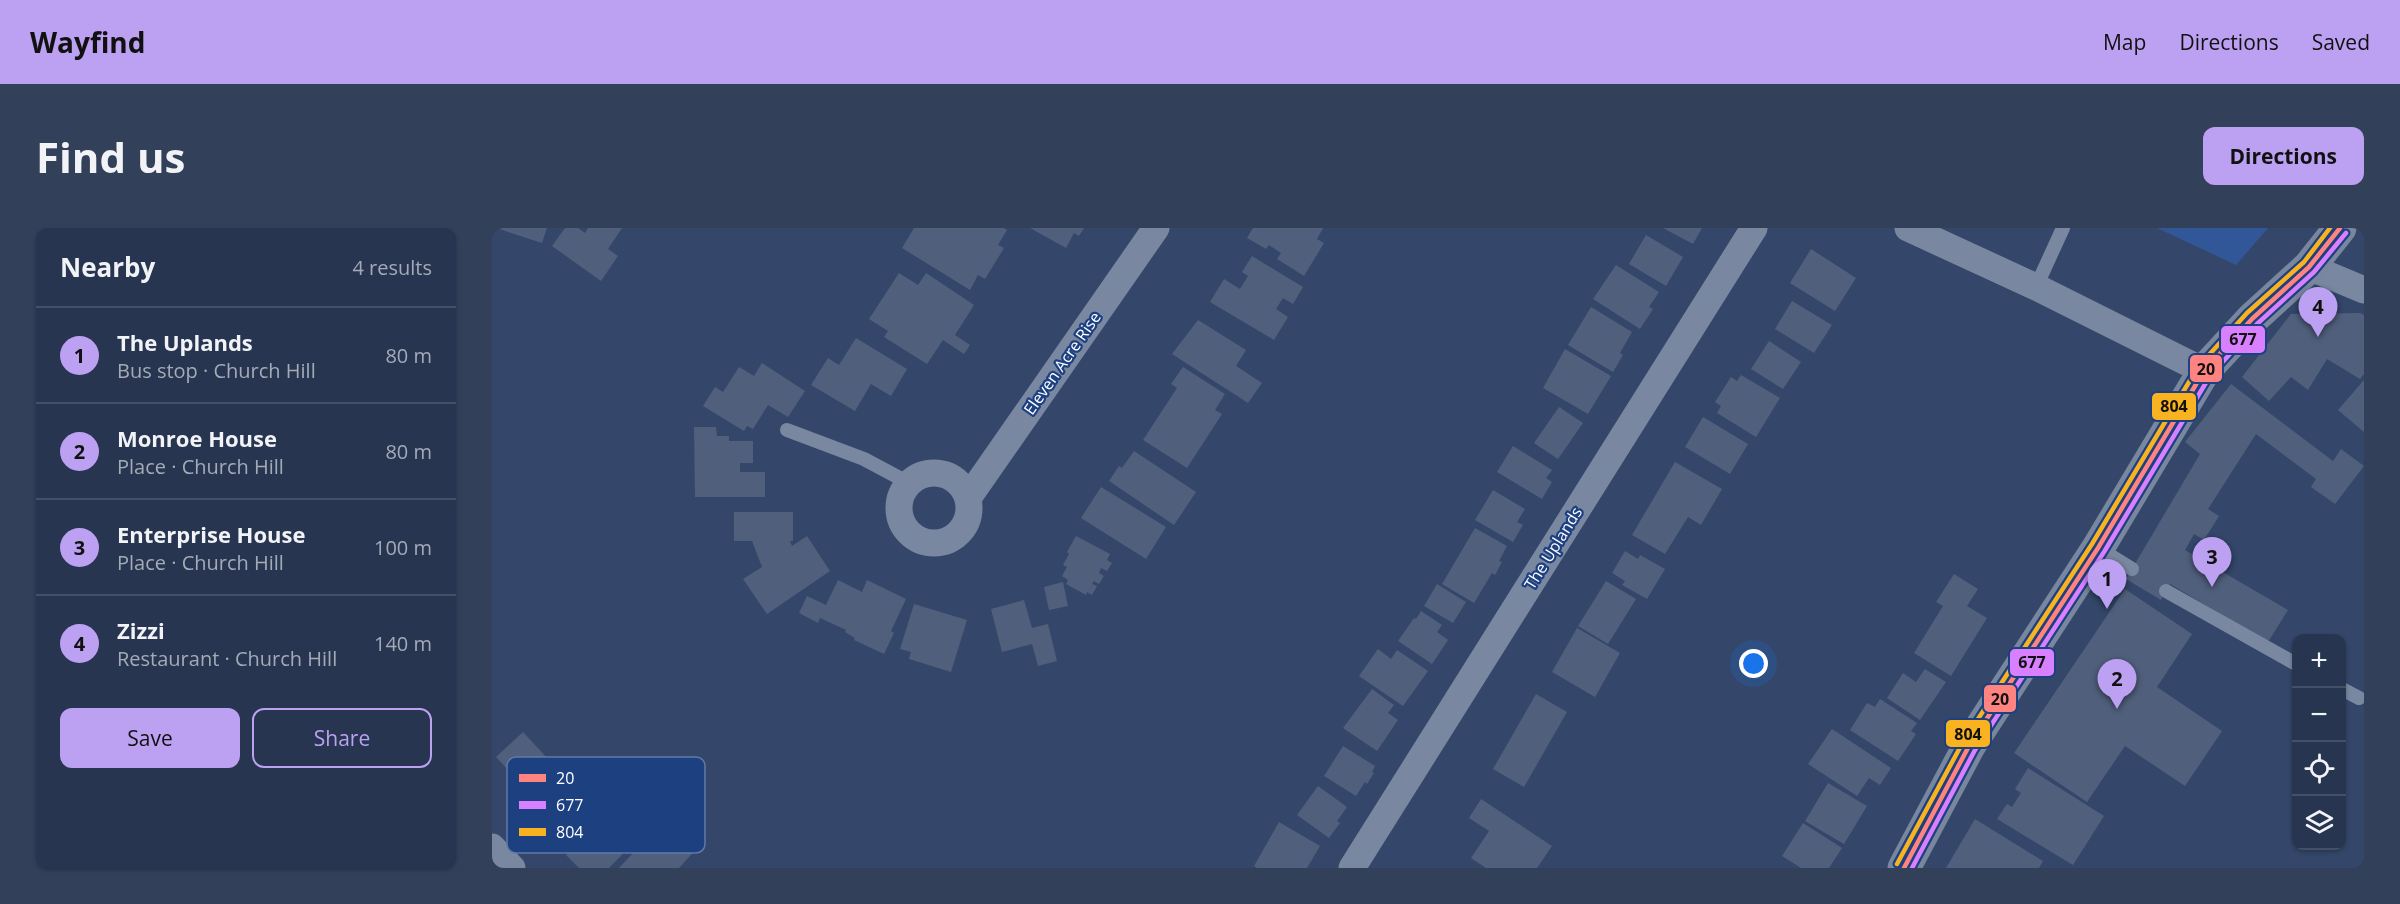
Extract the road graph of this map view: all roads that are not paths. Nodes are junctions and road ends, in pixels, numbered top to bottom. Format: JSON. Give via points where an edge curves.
{"nodes":[{"id":1,"x":1156,"y":228,"type":"edge"},
{"id":2,"x":1754,"y":228,"type":"edge"},
{"id":3,"x":1908,"y":228,"type":"edge"},
{"id":4,"x":2063,"y":228,"type":"edge"},
{"id":5,"x":2340,"y":228,"type":"edge"},
{"id":6,"x":2309,"y":267,"type":"junction"},
{"id":7,"x":2036,"y":287,"type":"junction"},
{"id":8,"x":2364,"y":290,"type":"edge"},
{"id":9,"x":2204,"y":371,"type":"junction"},
{"id":10,"x":787,"y":430,"type":"dead end"},
{"id":11,"x":909,"y":483,"type":"junction"},
{"id":12,"x":968,"y":498,"type":"junction"},
{"id":13,"x":2098,"y":548,"type":"junction"},
{"id":14,"x":2132,"y":569,"type":"dead end"},
{"id":15,"x":2166,"y":591,"type":"dead end"},
{"id":16,"x":2292,"y":662,"type":"edge"},
{"id":17,"x":2346,"y":691,"type":"edge"},
{"id":18,"x":2359,"y":698,"type":"dead end"},
{"id":19,"x":492,"y":848,"type":"edge"},
{"id":20,"x":512,"y":868,"type":"edge"},
{"id":21,"x":1352,"y":868,"type":"edge"},
{"id":22,"x":1904,"y":868,"type":"edge"}],
"edges":[{"from":1,"to":12,"type":"street","name":"Eleven Acre Rise"},
{"from":2,"to":21,"type":"street","name":"The Uplands"},
{"from":3,"to":7,"type":"street"},
{"from":4,"to":7,"type":"lane"},
{"from":5,"to":6,"type":"main road"},
{"from":6,"to":8,"type":"street"},
{"from":6,"to":9,"type":"main road","via":[[2252,319]]},
{"from":7,"to":9,"type":"street"},
{"from":9,"to":13,"type":"main road"},
{"from":10,"to":11,"type":"lane","via":[[864,459]]},
{"from":11,"to":12,"type":"street","via":[[930,473],[942,474],[954,479]]},
{"from":11,"to":12,"type":"street","via":[[902,492],[899,515],[910,535],[920,541],[942,543],[961,531],[967,521]]},
{"from":13,"to":14,"type":"lane"},
{"from":13,"to":22,"type":"main road","via":[[1969,746]]},
{"from":15,"to":16,"type":"lane"},
{"from":17,"to":18,"type":"lane"},
{"from":19,"to":20,"type":"street"}]}
